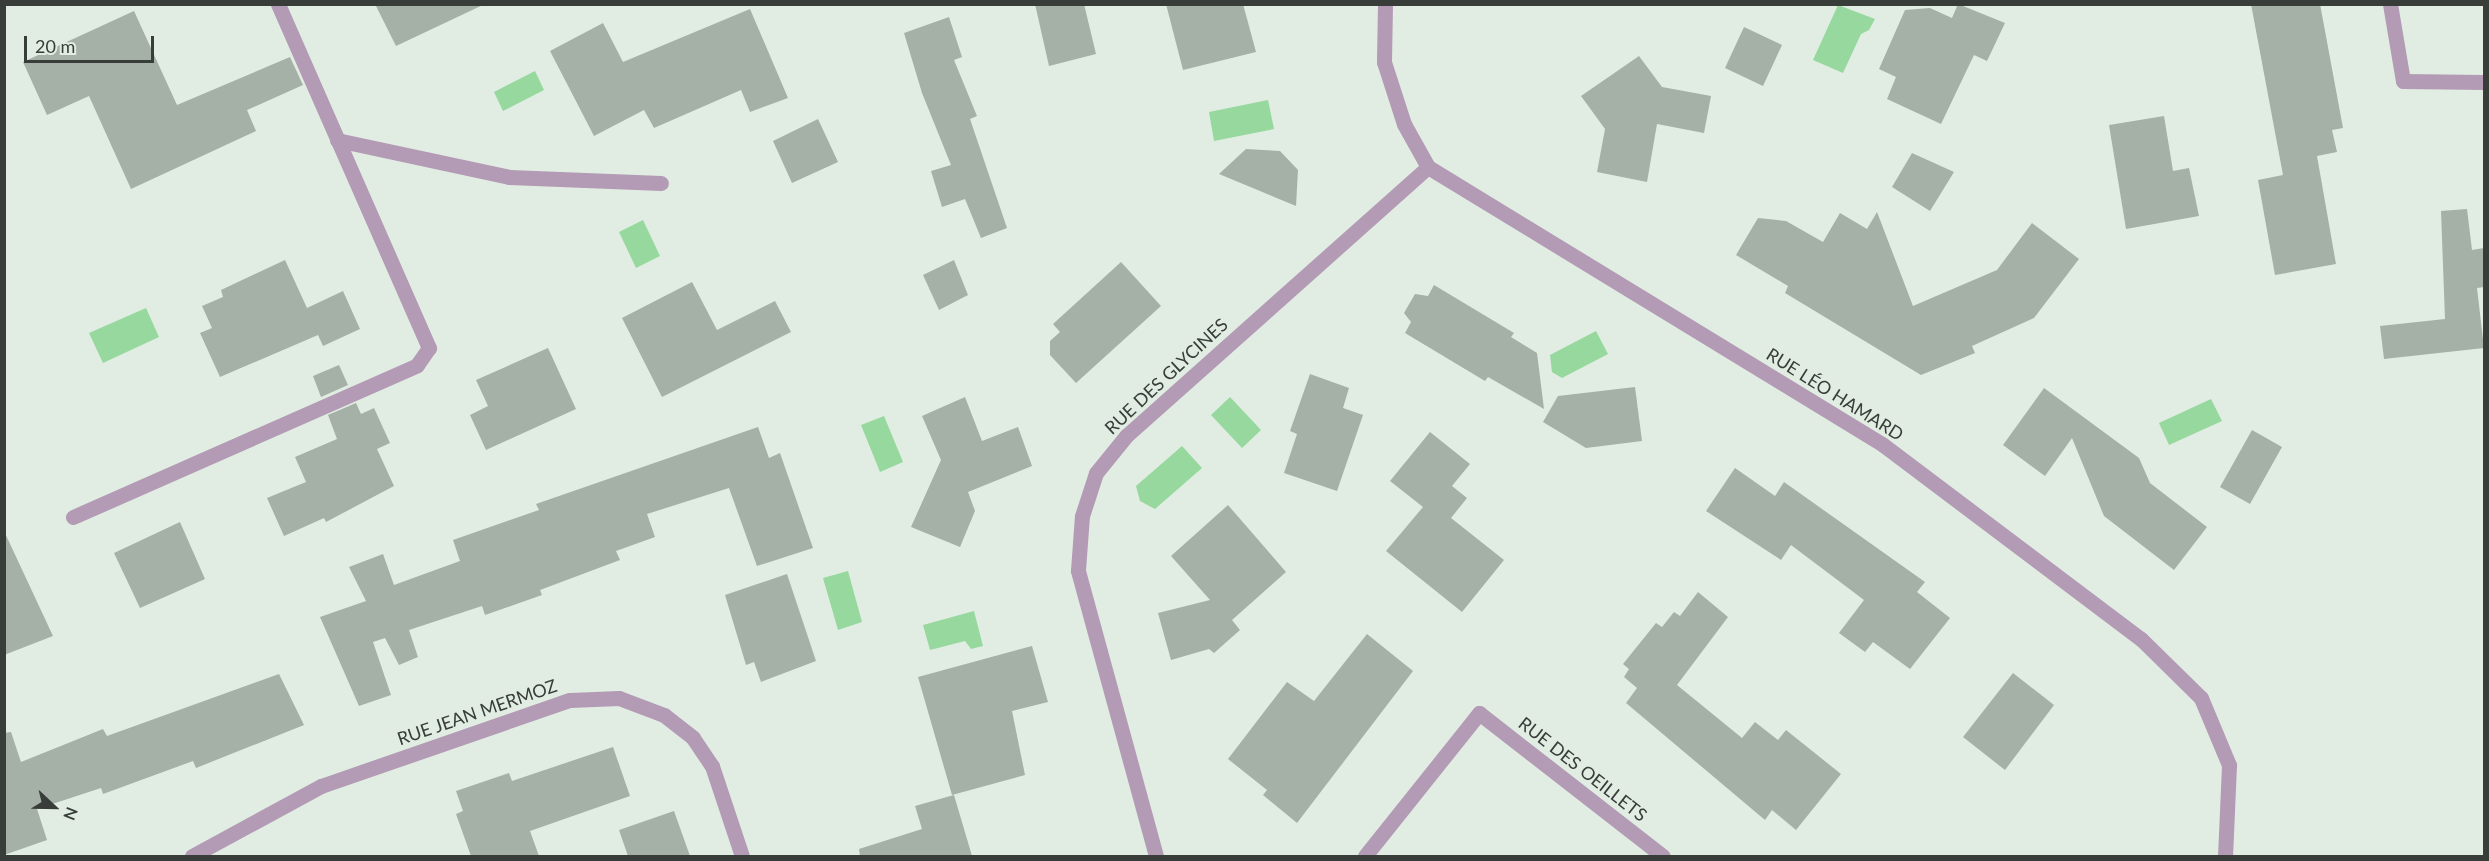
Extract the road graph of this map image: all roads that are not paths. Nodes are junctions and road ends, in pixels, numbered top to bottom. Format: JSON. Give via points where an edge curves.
{"nodes":[{"id":1,"x":278,"y":4,"type":"edge"},
{"id":2,"x":1385,"y":4,"type":"edge"},
{"id":3,"x":2390,"y":4,"type":"edge"},
{"id":4,"x":2484,"y":82,"type":"edge"},
{"id":5,"x":338,"y":140,"type":"junction"},
{"id":6,"x":1428,"y":167,"type":"junction"},
{"id":7,"x":660,"y":183,"type":"dead end"},
{"id":8,"x":73,"y":517,"type":"dead end"},
{"id":9,"x":192,"y":856,"type":"edge"},
{"id":10,"x":742,"y":856,"type":"edge"},
{"id":11,"x":1156,"y":856,"type":"edge"},
{"id":12,"x":1365,"y":856,"type":"edge"},
{"id":13,"x":1663,"y":856,"type":"edge"},
{"id":14,"x":2225,"y":856,"type":"edge"}],
"edges":[{"from":1,"to":5,"type":"street"},
{"from":2,"to":6,"type":"street","name":"RUE LÉO HAMARD","via":[[1384,62],[1404,124]]},
{"from":3,"to":4,"type":"street","via":[[2403,81]]},
{"from":5,"to":7,"type":"street","via":[[508,177]]},
{"from":5,"to":8,"type":"street","via":[[429,348],[417,365]]},
{"from":6,"to":11,"type":"street","name":"RUE DES GLYCINES","via":[[1126,436],[1096,473],[1082,516],[1078,570]]},
{"from":6,"to":14,"type":"street","name":"RUE LÉO HAMARD","via":[[1882,444],[2141,639],[2201,698],[2229,765]]},
{"from":9,"to":10,"type":"street","name":"RUE JEAN MERMOZ","via":[[321,786],[570,700],[619,698],[664,715],[693,738],[712,766]]},
{"from":12,"to":13,"type":"street","name":"RUE DES OEILLETS","via":[[1479,713]]}]}
